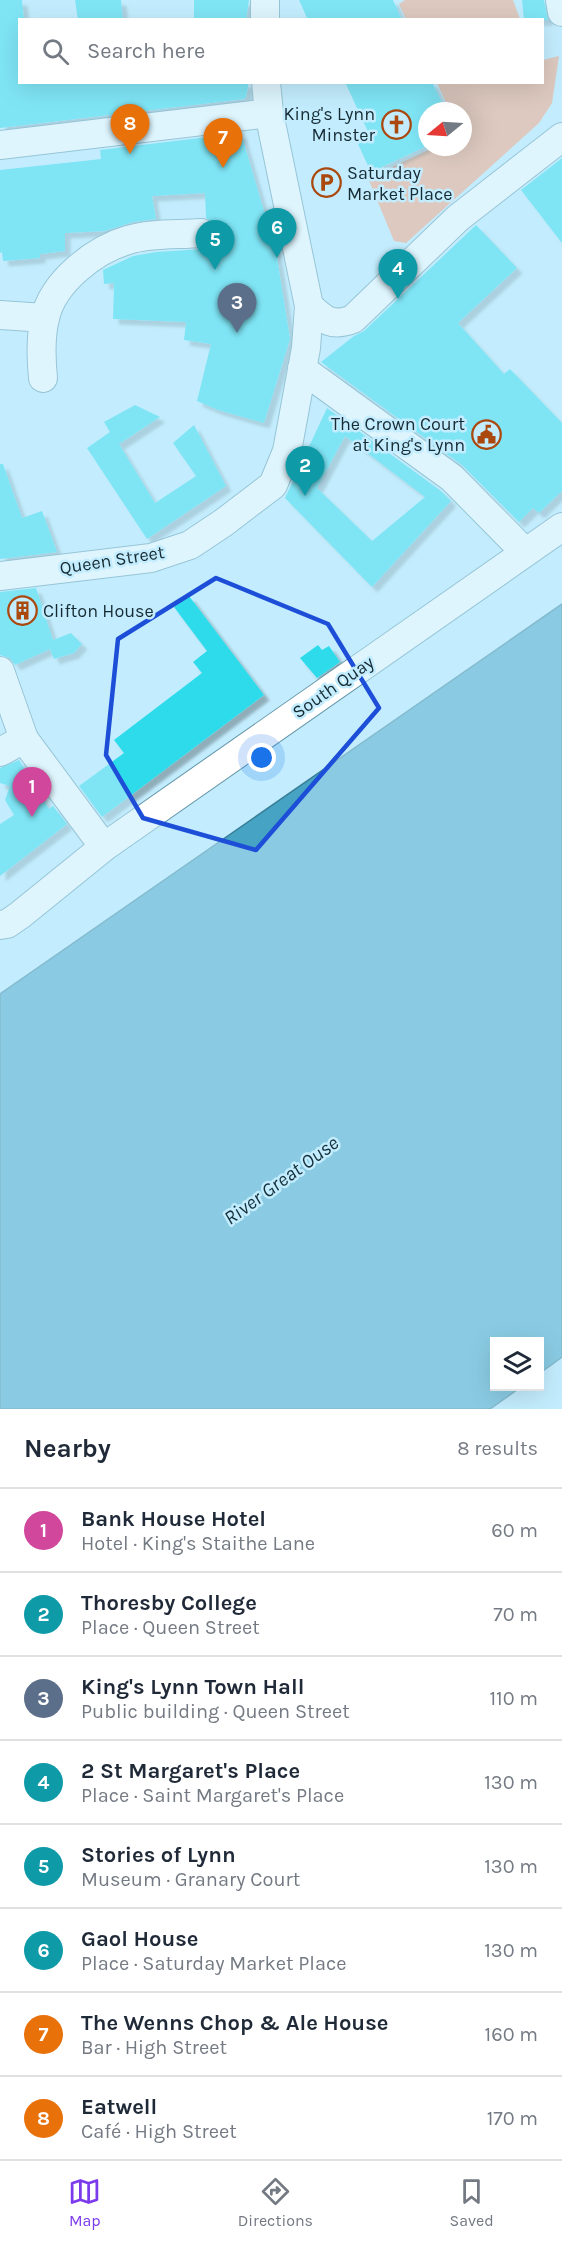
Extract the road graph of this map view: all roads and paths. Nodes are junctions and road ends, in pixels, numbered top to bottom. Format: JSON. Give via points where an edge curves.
{"nodes":[{"id":1,"x":265,"y":0,"type":"edge"},
{"id":2,"x":560,"y":0,"type":"edge"},
{"id":3,"x":562,"y":12,"type":"edge"},
{"id":4,"x":265,"y":18,"type":"edge"},
{"id":5,"x":266,"y":84,"type":"edge"},
{"id":6,"x":269,"y":113,"type":"junction"},
{"id":7,"x":562,"y":137,"type":"edge"},
{"id":8,"x":0,"y":145,"type":"edge"},
{"id":9,"x":201,"y":233,"type":"dead end"},
{"id":10,"x":309,"y":306,"type":"junction"},
{"id":11,"x":0,"y":315,"type":"edge"},
{"id":12,"x":45,"y":318,"type":"junction"},
{"id":13,"x":302,"y":369,"type":"junction"},
{"id":14,"x":43,"y":378,"type":"dead end"},
{"id":15,"x":562,"y":527,"type":"edge"},
{"id":16,"x":525,"y":552,"type":"junction"},
{"id":17,"x":0,"y":576,"type":"edge"},
{"id":18,"x":0,"y":670,"type":"edge"},
{"id":19,"x":12,"y":746,"type":"edge"},
{"id":20,"x":104,"y":847,"type":"junction"},
{"id":21,"x":0,"y":925,"type":"edge"}],
"edges":[{"from":1,"to":4,"type":"street"},
{"from":2,"to":3,"type":"street"},
{"from":5,"to":6,"type":"street"},
{"from":6,"to":8,"type":"street"},
{"from":6,"to":10,"type":"street"},
{"from":7,"to":10,"type":"street","via":[[458,218],[353,319],[334,324]]},
{"from":9,"to":12,"type":"street","via":[[152,236],[107,248],[73,273],[51,301]]},
{"from":10,"to":13,"type":"street","name":"Queen Street"},
{"from":11,"to":12,"type":"street"},
{"from":12,"to":14,"type":"street"},
{"from":13,"to":16,"type":"street","via":[[452,478]]},
{"from":13,"to":17,"type":"street","name":"Queen Street","via":[[287,451],[273,485],[223,523],[190,545],[151,558]]},
{"from":15,"to":16,"type":"street","name":"South Quay"},
{"from":16,"to":20,"type":"street","name":"South Quay"},
{"from":18,"to":19,"type":"street"},
{"from":19,"to":20,"type":"street"},
{"from":20,"to":21,"type":"street","name":"South Quay","via":[[20,915]]}]}
